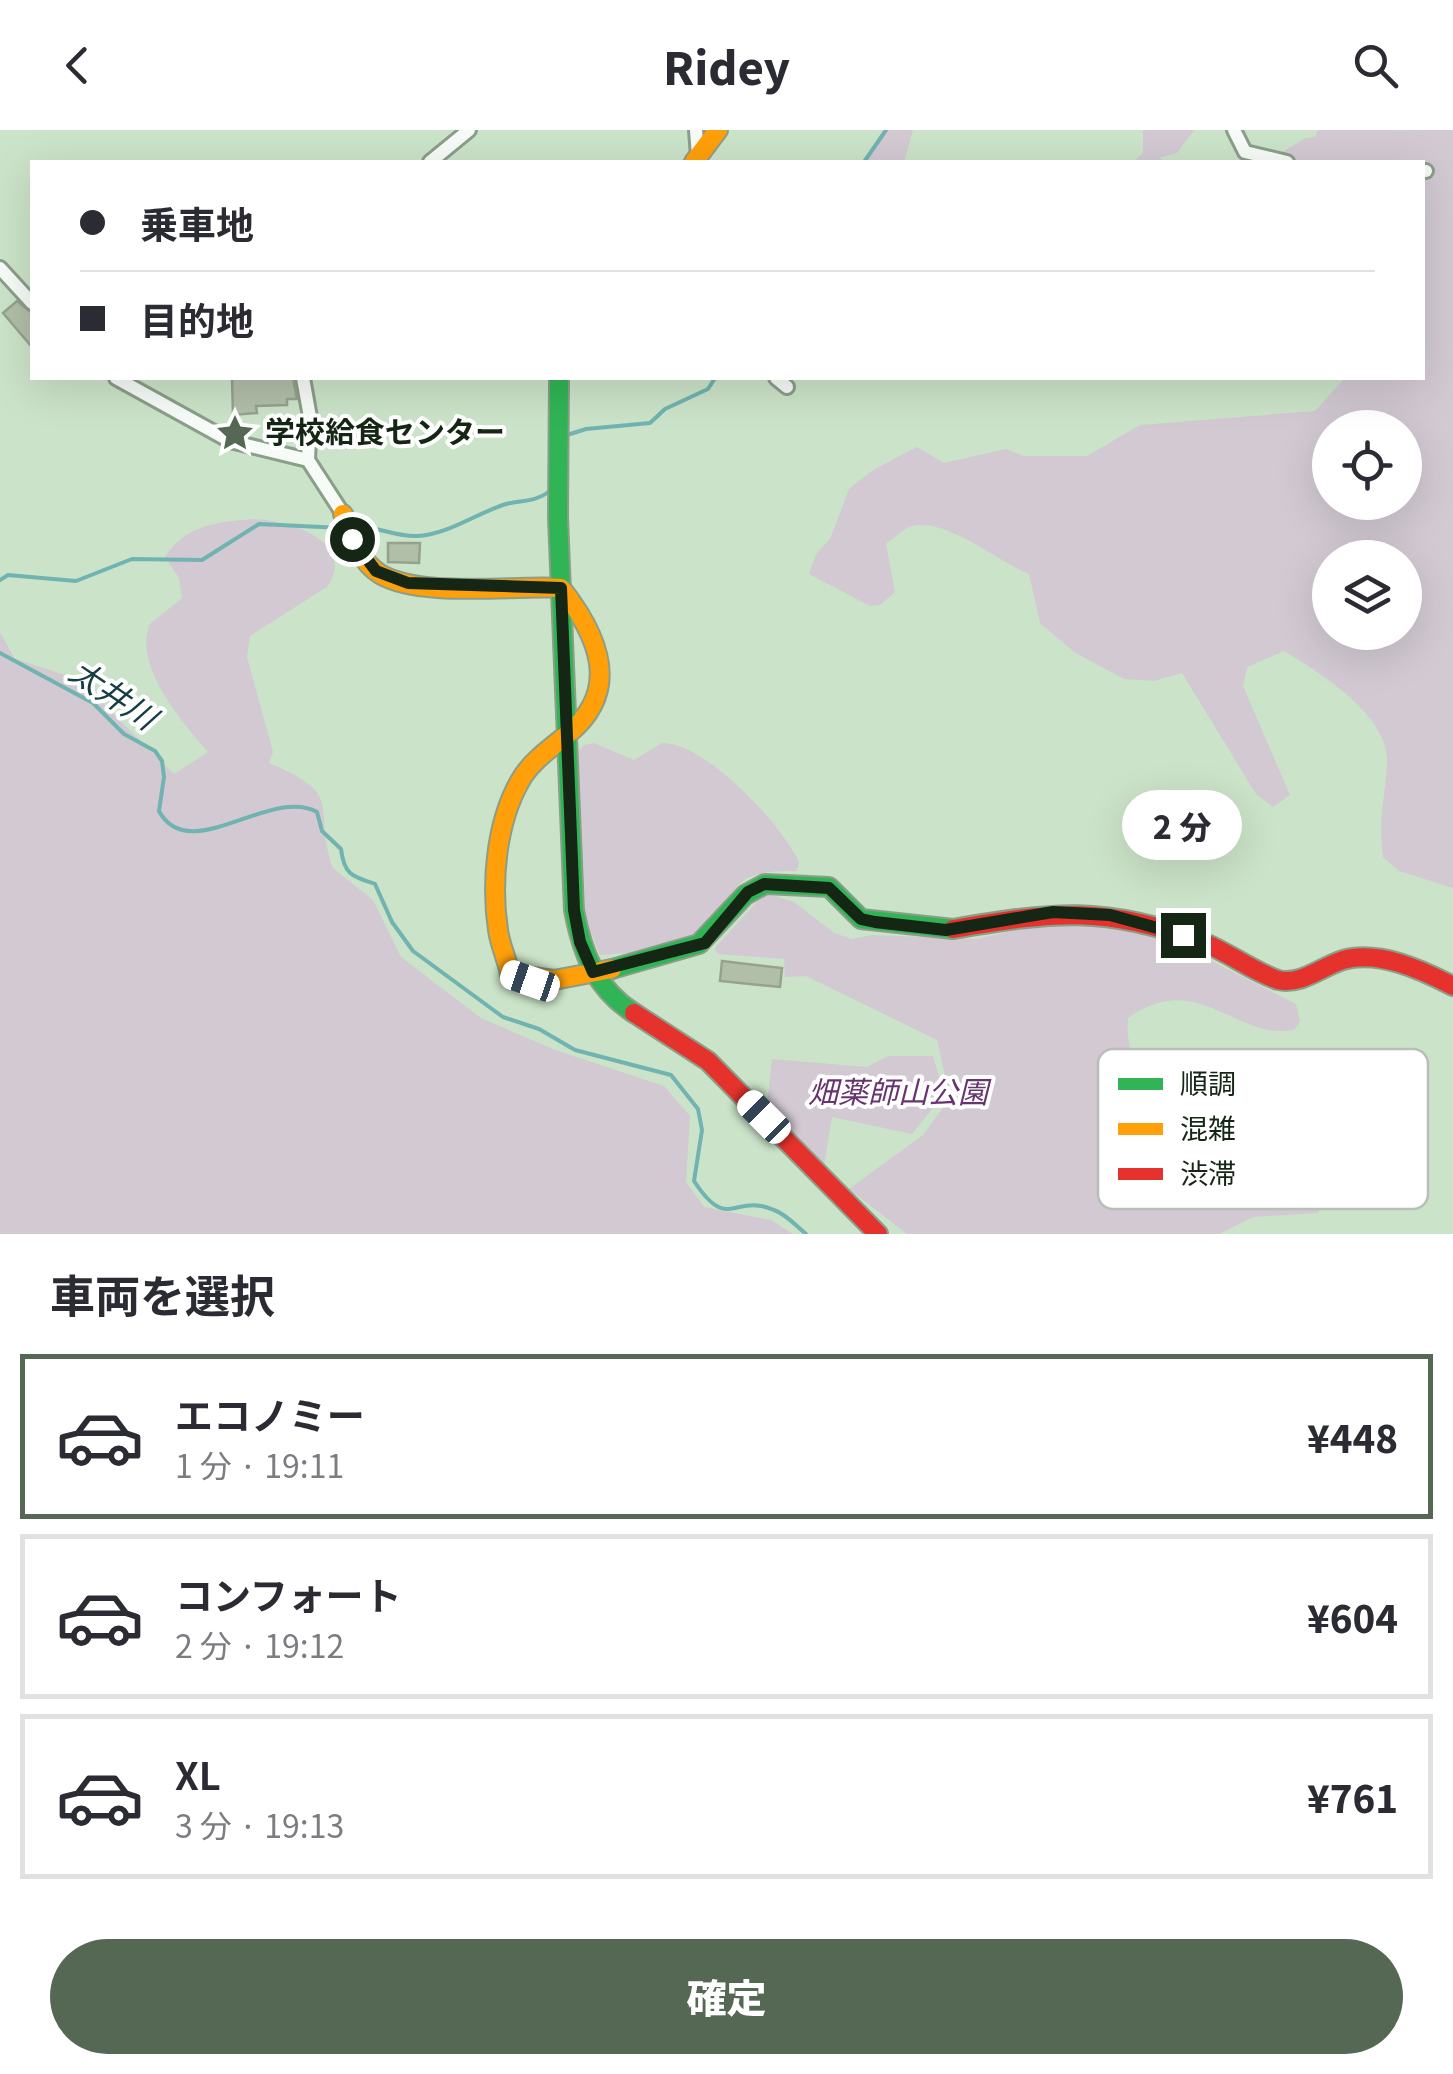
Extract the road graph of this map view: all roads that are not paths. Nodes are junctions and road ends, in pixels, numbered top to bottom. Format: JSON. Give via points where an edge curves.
{"nodes":[{"id":1,"x":469,"y":130,"type":"edge"},
{"id":2,"x":696,"y":130,"type":"edge"},
{"id":3,"x":718,"y":130,"type":"edge"},
{"id":4,"x":1234,"y":130,"type":"edge"},
{"id":5,"x":432,"y":160,"type":"edge"},
{"id":6,"x":696,"y":160,"type":"edge"},
{"id":7,"x":1279,"y":160,"type":"edge"},
{"id":8,"x":0,"y":268,"type":"edge"},
{"id":9,"x":30,"y":301,"type":"edge"},
{"id":10,"x":120,"y":380,"type":"edge"},
{"id":11,"x":303,"y":380,"type":"edge"},
{"id":12,"x":559,"y":380,"type":"edge"},
{"id":13,"x":308,"y":460,"type":"junction"},
{"id":14,"x":342,"y":514,"type":"joint"},
{"id":15,"x":561,"y":588,"type":"junction"},
{"id":16,"x":568,"y":731,"type":"junction"},
{"id":17,"x":593,"y":972,"type":"junction"},
{"id":18,"x":1453,"y":986,"type":"edge"},
{"id":19,"x":878,"y":1234,"type":"edge"}],
"edges":[{"from":1,"to":5,"type":"street"},
{"from":2,"to":6,"type":"street"},
{"from":3,"to":6,"type":"street"},
{"from":4,"to":7,"type":"street","via":[[1245,152]]},
{"from":8,"to":9,"type":"street"},
{"from":10,"to":13,"type":"street","via":[[230,441]]},
{"from":11,"to":13,"type":"street"},
{"from":12,"to":15,"type":"street"},
{"from":13,"to":14,"type":"street"},
{"from":14,"to":15,"type":"street","via":[[376,571],[408,583]]},
{"from":15,"to":16,"type":"street"},
{"from":15,"to":16,"type":"street","via":[[596,639],[604,670],[588,716]]},
{"from":16,"to":17,"type":"street","via":[[574,910]]},
{"from":16,"to":17,"type":"street","via":[[521,778],[508,814],[498,932],[510,974],[565,981]]},
{"from":17,"to":18,"type":"street","via":[[705,943],[748,892],[764,884],[829,888],[861,919],[875,922],[946,930],[1053,912],[1110,915],[1203,942],[1282,981],[1364,960],[1419,968]]},
{"from":17,"to":19,"type":"street","via":[[620,1004],[708,1061]]}]}
